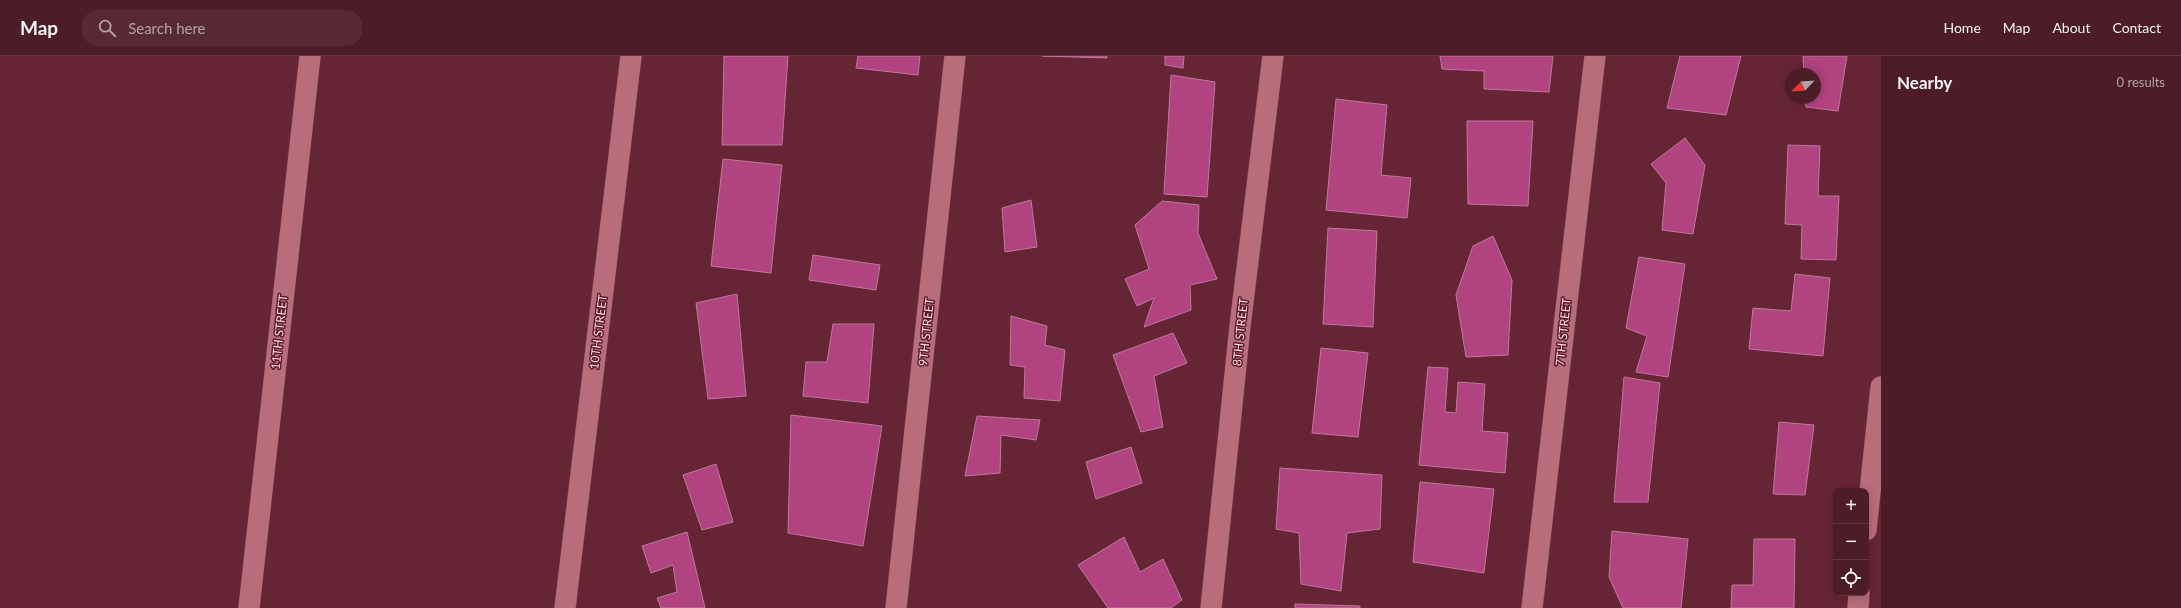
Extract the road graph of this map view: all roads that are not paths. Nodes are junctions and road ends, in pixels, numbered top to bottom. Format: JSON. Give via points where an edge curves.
{"nodes":[{"id":1,"x":310,"y":56,"type":"edge"},
{"id":2,"x":631,"y":56,"type":"edge"},
{"id":3,"x":955,"y":56,"type":"edge"},
{"id":4,"x":1273,"y":56,"type":"edge"},
{"id":5,"x":1594,"y":56,"type":"edge"},
{"id":6,"x":1881,"y":387,"type":"edge"},
{"id":7,"x":1867,"y":524,"type":"edge"},
{"id":8,"x":1859,"y":596,"type":"edge"},
{"id":9,"x":249,"y":608,"type":"edge"},
{"id":10,"x":565,"y":608,"type":"edge"},
{"id":11,"x":896,"y":608,"type":"edge"},
{"id":12,"x":1211,"y":608,"type":"edge"},
{"id":13,"x":1532,"y":608,"type":"edge"},
{"id":14,"x":1858,"y":608,"type":"edge"}],
"edges":[{"from":1,"to":9,"type":"street","name":"11TH STREET"},
{"from":2,"to":10,"type":"street","name":"10TH STREET"},
{"from":3,"to":11,"type":"street","name":"9TH STREET"},
{"from":4,"to":12,"type":"street","name":"8TH STREET","via":[[1240,326]]},
{"from":5,"to":13,"type":"street","name":"7TH STREET"},
{"from":6,"to":7,"type":"street"},
{"from":8,"to":14,"type":"street"}]}
